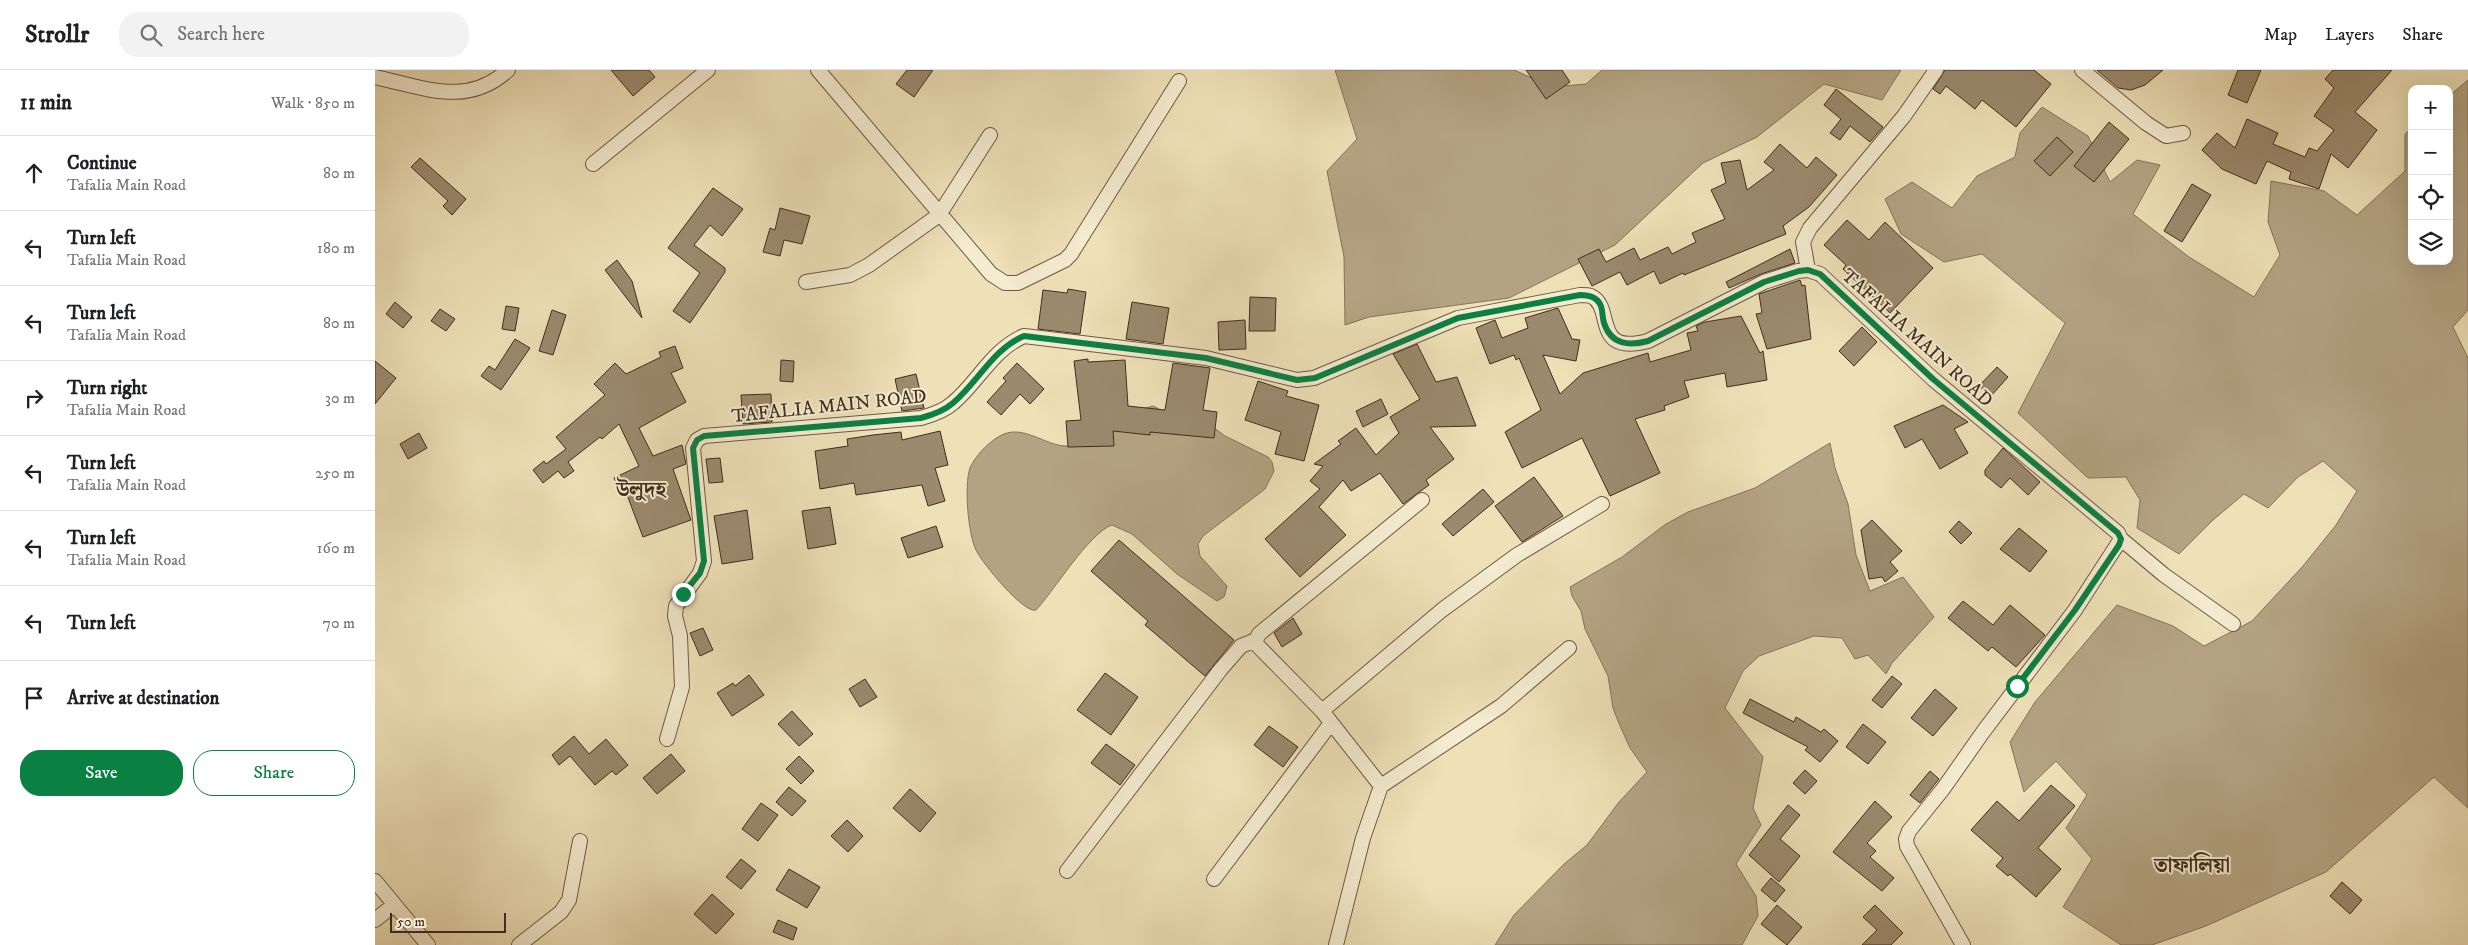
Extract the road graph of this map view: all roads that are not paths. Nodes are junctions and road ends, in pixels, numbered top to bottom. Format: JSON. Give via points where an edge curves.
{"nodes":[{"id":1,"x":508,"y":70,"type":"edge"},
{"id":2,"x":709,"y":70,"type":"edge"},
{"id":3,"x":818,"y":70,"type":"edge"},
{"id":4,"x":1937,"y":70,"type":"edge"},
{"id":5,"x":2082,"y":70,"type":"edge"},
{"id":6,"x":375,"y":77,"type":"edge"},
{"id":7,"x":1179,"y":81,"type":"dead end"},
{"id":8,"x":2183,"y":133,"type":"dead end"},
{"id":9,"x":990,"y":135,"type":"dead end"},
{"id":10,"x":593,"y":164,"type":"dead end"},
{"id":11,"x":939,"y":215,"type":"junction"},
{"id":12,"x":1808,"y":270,"type":"junction"},
{"id":13,"x":805,"y":282,"type":"dead end"},
{"id":14,"x":1422,"y":500,"type":"dead end"},
{"id":15,"x":1602,"y":504,"type":"dead end"},
{"id":16,"x":2121,"y":539,"type":"junction"},
{"id":17,"x":2233,"y":624,"type":"dead end"},
{"id":18,"x":1256,"y":640,"type":"junction"},
{"id":19,"x":1569,"y":648,"type":"dead end"},
{"id":20,"x":1322,"y":711,"type":"junction"},
{"id":21,"x":1331,"y":723,"type":"junction"},
{"id":22,"x":667,"y":739,"type":"dead end"},
{"id":23,"x":1381,"y":786,"type":"junction"},
{"id":24,"x":580,"y":841,"type":"dead end"},
{"id":25,"x":1067,"y":870,"type":"dead end"},
{"id":26,"x":1214,"y":879,"type":"dead end"},
{"id":27,"x":375,"y":882,"type":"edge"},
{"id":28,"x":394,"y":905,"type":"junction"},
{"id":29,"x":375,"y":920,"type":"edge"},
{"id":30,"x":428,"y":945,"type":"edge"},
{"id":31,"x":519,"y":945,"type":"edge"},
{"id":32,"x":1336,"y":945,"type":"edge"},
{"id":33,"x":1963,"y":945,"type":"edge"}],
"edges":[{"from":1,"to":6,"type":"street","via":[[489,85],[464,93],[444,92]]},
{"from":2,"to":10,"type":"street"},
{"from":3,"to":11,"type":"street"},
{"from":4,"to":12,"type":"street","via":[[1904,116],[1810,228],[1803,242]]},
{"from":5,"to":8,"type":"street","via":[[2166,136]]},
{"from":7,"to":11,"type":"street","via":[[1065,260],[1018,283],[1005,283],[991,274]]},
{"from":9,"to":11,"type":"street"},
{"from":11,"to":13,"type":"street","via":[[869,265],[850,274]]},
{"from":12,"to":16,"type":"street","name":"TAFALIA MAIN ROAD","via":[[1820,274],[1933,379],[2118,533]]},
{"from":12,"to":22,"type":"street","name":"TAFALIA MAIN ROAD","via":[[1764,282],[1648,341],[1631,346],[1608,334],[1600,303],[1591,296],[1580,295],[1458,318],[1315,378],[1297,380],[1206,358],[1024,336],[1011,341],[953,404],[938,413],[921,418],[704,436],[693,448],[704,561],[700,573],[676,606],[682,687]]},
{"from":14,"to":18,"type":"street","via":[[1259,634]]},
{"from":15,"to":20,"type":"street","via":[[1517,556],[1450,605]]},
{"from":16,"to":17,"type":"street","name":"TAFALIA MAIN ROAD","via":[[2164,575]]},
{"from":16,"to":33,"type":"street","via":[[2075,610],[1909,831],[1907,846]]},
{"from":18,"to":20,"type":"street","via":[[1257,645]]},
{"from":18,"to":25,"type":"street","via":[[1241,646],[1221,669]]},
{"from":19,"to":23,"type":"street","via":[[1501,706]]},
{"from":20,"to":21,"type":"street"},
{"from":21,"to":23,"type":"street"},
{"from":21,"to":26,"type":"street"},
{"from":23,"to":32,"type":"street","via":[[1363,838]]},
{"from":24,"to":31,"type":"street","via":[[569,900],[561,912]]},
{"from":27,"to":28,"type":"street"},
{"from":28,"to":29,"type":"street"},
{"from":28,"to":30,"type":"street"}]}
